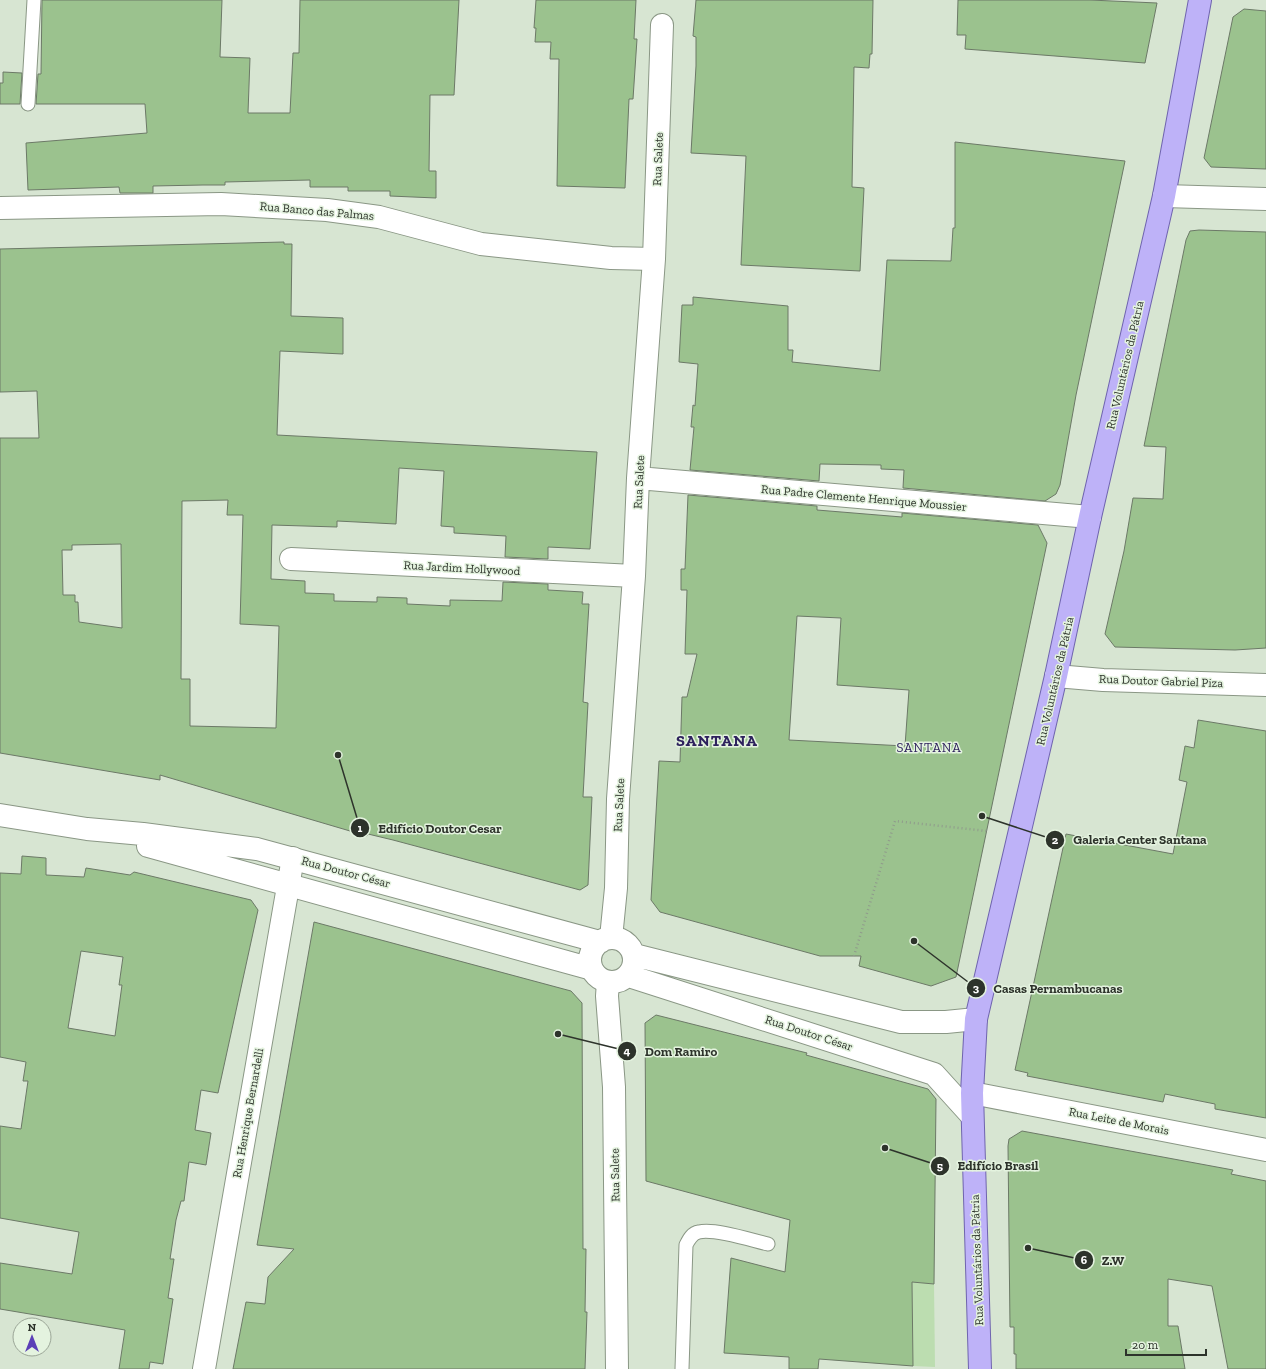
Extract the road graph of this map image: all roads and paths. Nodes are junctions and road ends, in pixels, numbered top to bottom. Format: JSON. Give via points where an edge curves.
{"nodes":[{"id":1,"x":34,"y":0,"type":"edge"},
{"id":2,"x":1200,"y":0,"type":"edge"},
{"id":3,"x":662,"y":25,"type":"dead end"},
{"id":4,"x":28,"y":104,"type":"dead end"},
{"id":5,"x":1164,"y":196,"type":"junction"},
{"id":6,"x":1266,"y":199,"type":"edge"},
{"id":7,"x":0,"y":208,"type":"edge"},
{"id":8,"x":654,"y":259,"type":"junction"},
{"id":9,"x":638,"y":478,"type":"junction"},
{"id":10,"x":1090,"y":517,"type":"junction"},
{"id":11,"x":291,"y":559,"type":"dead end"},
{"id":12,"x":634,"y":576,"type":"junction"},
{"id":13,"x":1056,"y":676,"type":"junction"},
{"id":14,"x":1266,"y":685,"type":"edge"},
{"id":15,"x":0,"y":815,"type":"edge"},
{"id":16,"x":87,"y":829,"type":"junction"},
{"id":17,"x":987,"y":831,"type":"dead end"},
{"id":18,"x":293,"y":858,"type":"junction"},
{"id":19,"x":288,"y":885,"type":"junction"},
{"id":20,"x":606,"y":940,"type":"junction"},
{"id":21,"x":634,"y":955,"type":"junction"},
{"id":22,"x":854,"y":956,"type":"dead end"},
{"id":23,"x":600,"y":975,"type":"junction"},
{"id":24,"x":629,"y":976,"type":"junction"},
{"id":25,"x":976,"y":1019,"type":"junction"},
{"id":26,"x":972,"y":1093,"type":"junction"},
{"id":27,"x":972,"y":1116,"type":"junction"},
{"id":28,"x":1266,"y":1150,"type":"edge"},
{"id":29,"x":768,"y":1244,"type":"dead end"},
{"id":30,"x":204,"y":1369,"type":"edge"},
{"id":31,"x":617,"y":1369,"type":"edge"},
{"id":32,"x":682,"y":1369,"type":"edge"},
{"id":33,"x":980,"y":1369,"type":"edge"}],
"edges":[{"from":1,"to":4,"type":"lane"},
{"from":2,"to":5,"type":"main road","name":"Rua Voluntários da Pátria"},
{"from":3,"to":8,"type":"street","name":"Rua Salete"},
{"from":5,"to":6,"type":"street"},
{"from":5,"to":10,"type":"main road","name":"Rua Voluntários da Pátria"},
{"from":7,"to":8,"type":"street","name":"Rua Banco das Palmas","via":[[221,204],[327,210],[379,217],[480,244],[604,257]]},
{"from":8,"to":9,"type":"street","name":"Rua Salete"},
{"from":9,"to":10,"type":"street","name":"Rua Padre Clemente Henrique Moussier"},
{"from":9,"to":12,"type":"street","name":"Rua Salete"},
{"from":10,"to":13,"type":"main road","name":"Rua Voluntários da Pátria"},
{"from":11,"to":12,"type":"street","name":"Rua Jardim Hollywood"},
{"from":12,"to":20,"type":"street","name":"Rua Salete","via":[[618,800],[616,888]]},
{"from":13,"to":14,"type":"street","name":"Rua Doutor Gabriel Piza"},
{"from":13,"to":25,"type":"main road","name":"Rua Voluntários da Pátria"},
{"from":15,"to":16,"type":"street","name":"Rua Doutor César"},
{"from":16,"to":18,"type":"street","name":"Rua Doutor César","via":[[242,847]]},
{"from":16,"to":19,"type":"street","name":"Rua Doutor César"},
{"from":17,"to":22,"type":"path","via":[[895,821]]},
{"from":18,"to":19,"type":"street","name":"Rua Henrique Bernardelli"},
{"from":18,"to":20,"type":"street","name":"Rua Doutor César"},
{"from":19,"to":23,"type":"street","name":"Rua Doutor César"},
{"from":19,"to":30,"type":"street","name":"Rua Henrique Bernardelli"},
{"from":20,"to":21,"type":"street","via":[[625,942]]},
{"from":20,"to":23,"type":"street","via":[[593,948],[591,955],[590,962]]},
{"from":21,"to":24,"type":"street","via":[[633,969]]},
{"from":21,"to":25,"type":"street","via":[[901,1022]]},
{"from":23,"to":24,"type":"street","via":[[622,980]]},
{"from":23,"to":31,"type":"street","name":"Rua Salete","via":[[607,996],[614,1087]]},
{"from":24,"to":27,"type":"street","name":"Rua Doutor César","via":[[934,1074]]},
{"from":25,"to":26,"type":"main road","name":"Rua Voluntários da Pátria"},
{"from":26,"to":27,"type":"main road","name":"Rua Voluntários da Pátria"},
{"from":26,"to":28,"type":"street","name":"Rua Leite de Morais"},
{"from":27,"to":33,"type":"main road","name":"Rua Voluntários da Pátria"},
{"from":29,"to":32,"type":"lane","via":[[710,1231],[697,1232],[690,1237],[686,1245]]}]}
